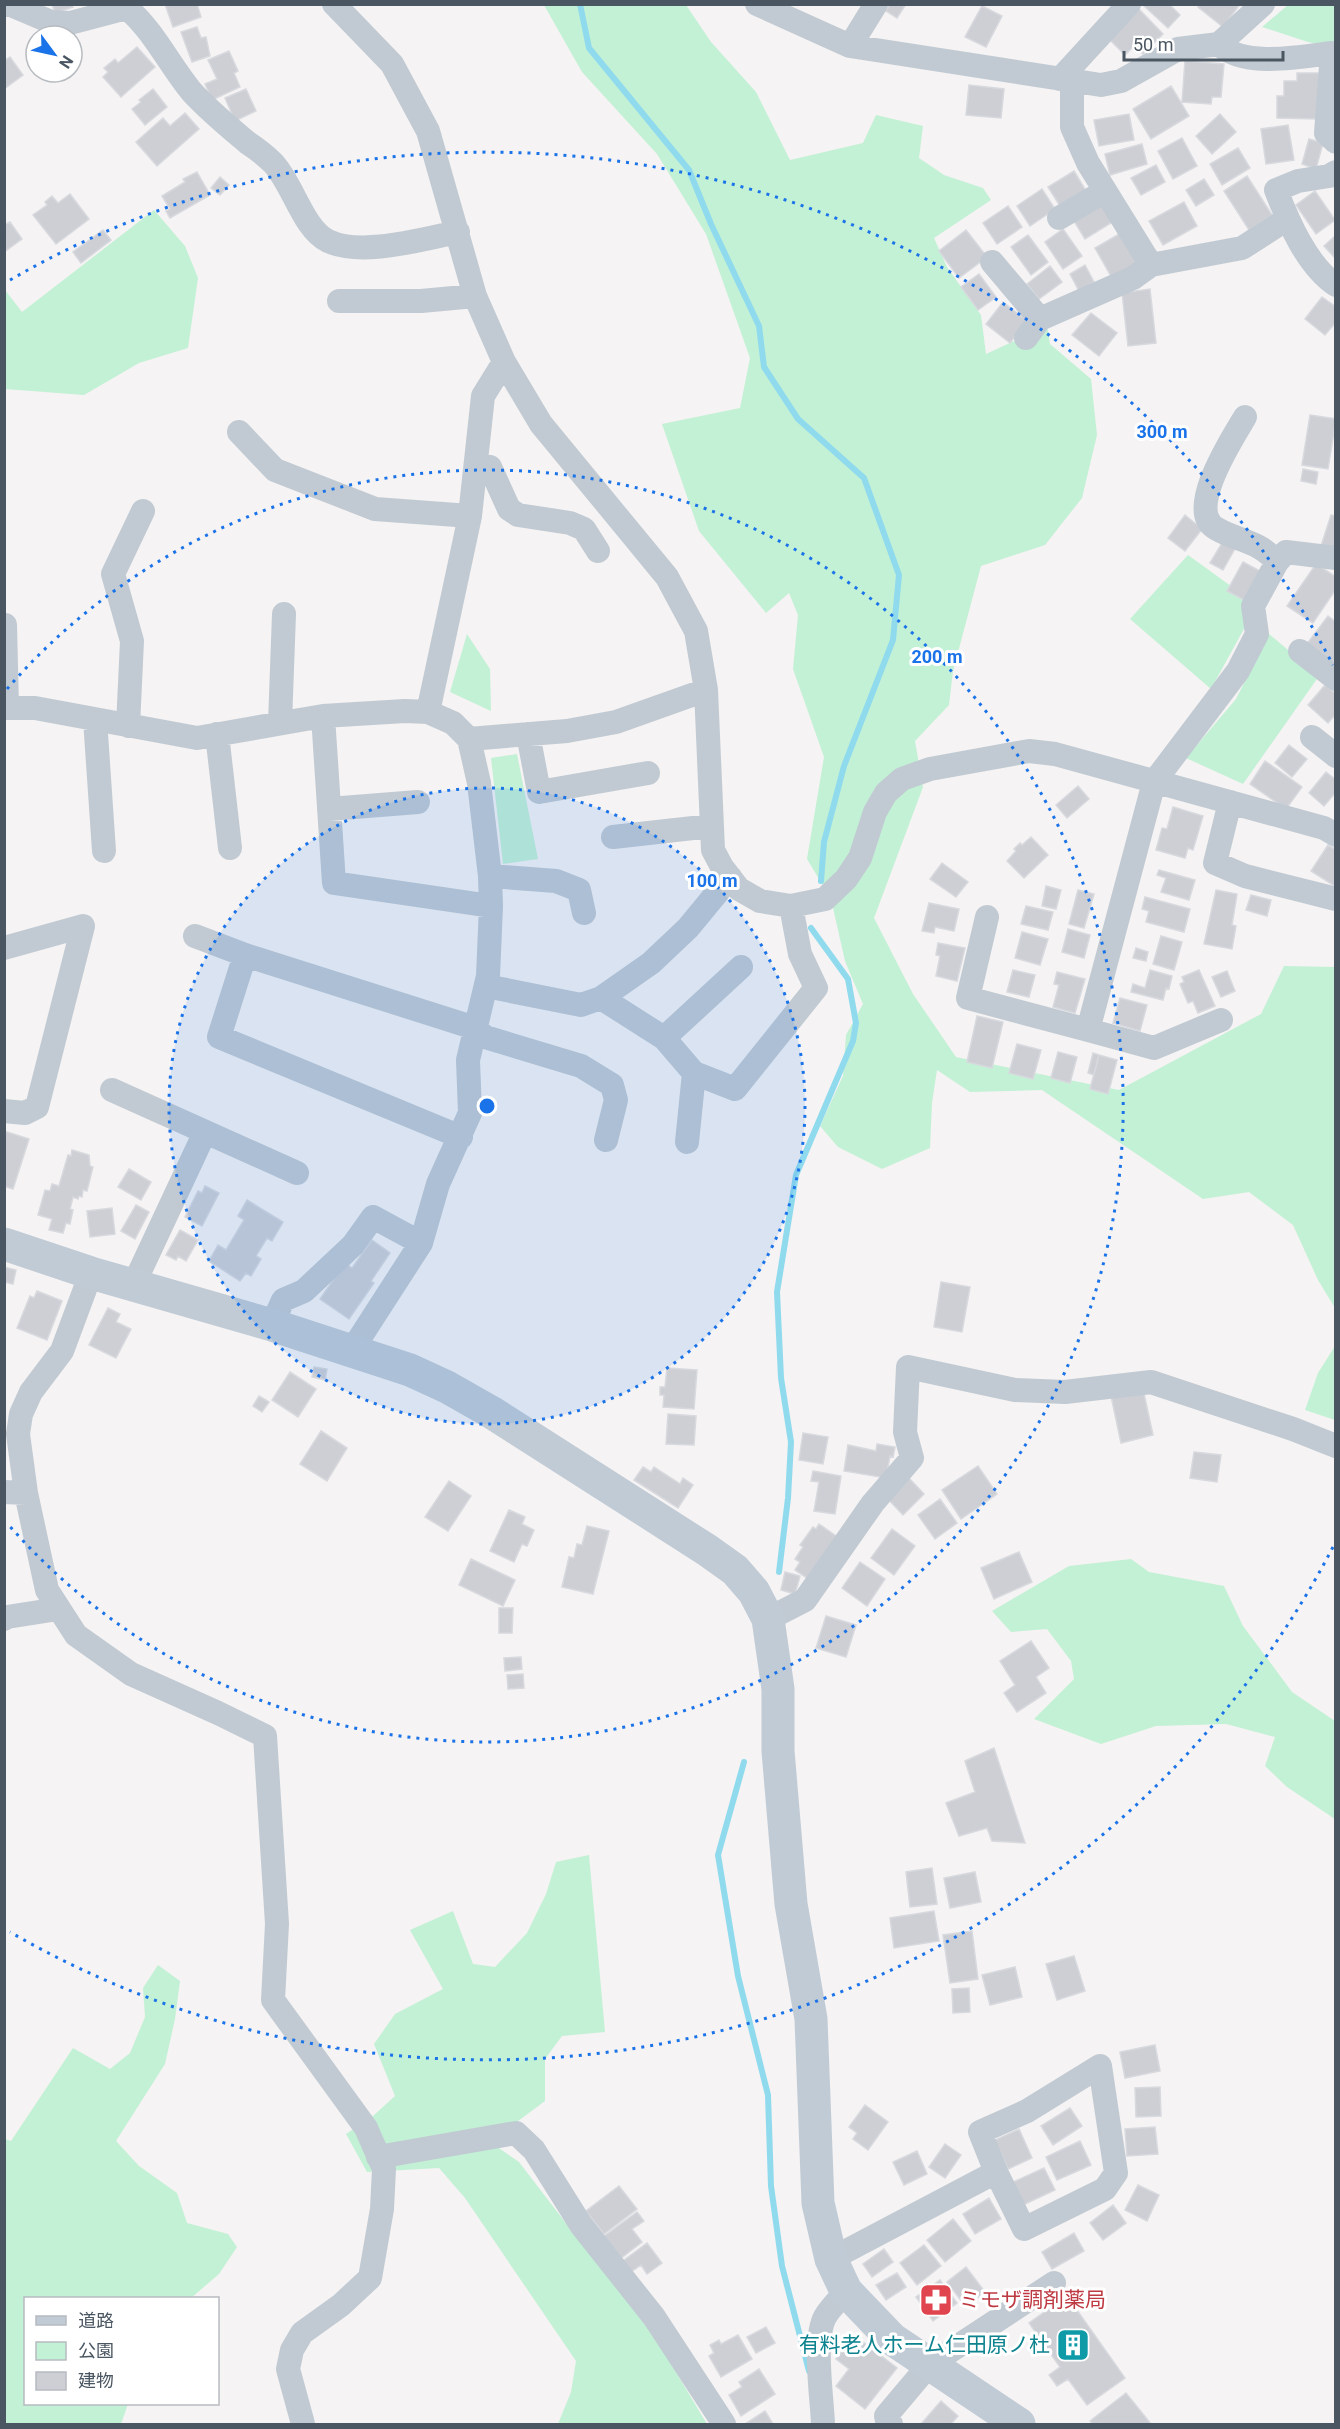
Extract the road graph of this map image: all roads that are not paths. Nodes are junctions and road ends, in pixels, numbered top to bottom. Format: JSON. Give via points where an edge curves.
{"nodes":[{"id":1,"x":4,"y":4,"type":"edge"},
{"id":2,"x":334,"y":4,"type":"edge"},
{"id":3,"x":757,"y":4,"type":"edge"},
{"id":4,"x":876,"y":4,"type":"edge"},
{"id":5,"x":1129,"y":4,"type":"edge"},
{"id":6,"x":1263,"y":4,"type":"edge"},
{"id":7,"x":1218,"y":44,"type":"junction"},
{"id":8,"x":850,"y":46,"type":"junction"},
{"id":9,"x":1334,"y":53,"type":"edge"},
{"id":10,"x":1066,"y":80,"type":"junction"},
{"id":11,"x":1335,"y":142,"type":"edge"},
{"id":12,"x":1335,"y":172,"type":"edge"},
{"id":13,"x":1105,"y":191,"type":"junction"},
{"id":14,"x":1059,"y":218,"type":"dead end"},
{"id":15,"x":1287,"y":219,"type":"junction"},
{"id":16,"x":458,"y":232,"type":"junction"},
{"id":17,"x":992,"y":262,"type":"dead end"},
{"id":18,"x":1151,"y":265,"type":"junction"},
{"id":19,"x":1335,"y":285,"type":"edge"},
{"id":20,"x":475,"y":296,"type":"junction"},
{"id":21,"x":339,"y":302,"type":"dead end"},
{"id":22,"x":504,"y":362,"type":"junction"},
{"id":23,"x":1245,"y":417,"type":"dead end"},
{"id":24,"x":238,"y":432,"type":"dead end"},
{"id":25,"x":476,"y":463,"type":"junction"},
{"id":26,"x":143,"y":511,"type":"dead end"},
{"id":27,"x":470,"y":516,"type":"junction"},
{"id":28,"x":598,"y":551,"type":"dead end"},
{"id":29,"x":1335,"y":558,"type":"edge"},
{"id":30,"x":1277,"y":562,"type":"junction"},
{"id":31,"x":284,"y":614,"type":"dead end"},
{"id":32,"x":5,"y":625,"type":"edge"},
{"id":33,"x":1300,"y":651,"type":"dead end"},
{"id":34,"x":1335,"y":680,"type":"edge"},
{"id":35,"x":705,"y":690,"type":"junction"},
{"id":36,"x":6,"y":708,"type":"edge"},
{"id":37,"x":428,"y":712,"type":"junction"},
{"id":38,"x":323,"y":716,"type":"junction"},
{"id":39,"x":95,"y":719,"type":"junction"},
{"id":40,"x":280,"y":723,"type":"junction"},
{"id":41,"x":128,"y":726,"type":"junction"},
{"id":42,"x":217,"y":734,"type":"junction"},
{"id":43,"x":528,"y":734,"type":"junction"},
{"id":44,"x":1312,"y":737,"type":"dead end"},
{"id":45,"x":469,"y":739,"type":"junction"},
{"id":46,"x":1335,"y":756,"type":"edge"},
{"id":47,"x":648,"y":773,"type":"dead end"},
{"id":48,"x":1154,"y":782,"type":"junction"},
{"id":49,"x":418,"y":802,"type":"dead end"},
{"id":50,"x":1230,"y":802,"type":"junction"},
{"id":51,"x":329,"y":809,"type":"junction"},
{"id":52,"x":711,"y":826,"type":"junction"},
{"id":53,"x":1332,"y":827,"type":"edge"},
{"id":54,"x":613,"y":837,"type":"dead end"},
{"id":55,"x":230,"y":848,"type":"dead end"},
{"id":56,"x":104,"y":851,"type":"dead end"},
{"id":57,"x":490,"y":876,"type":"junction"},
{"id":58,"x":730,"y":878,"type":"junction"},
{"id":59,"x":1335,"y":899,"type":"edge"},
{"id":60,"x":491,"y":906,"type":"junction"},
{"id":61,"x":791,"y":906,"type":"junction"},
{"id":62,"x":584,"y":913,"type":"dead end"},
{"id":63,"x":987,"y":917,"type":"dead end"},
{"id":64,"x":195,"y":936,"type":"dead end"},
{"id":65,"x":4,"y":948,"type":"edge"},
{"id":66,"x":244,"y":955,"type":"junction"},
{"id":67,"x":741,"y":967,"type":"dead end"},
{"id":68,"x":486,"y":986,"type":"junction"},
{"id":69,"x":601,"y":998,"type":"junction"},
{"id":70,"x":1221,"y":1020,"type":"dead end"},
{"id":71,"x":475,"y":1028,"type":"junction"},
{"id":72,"x":1088,"y":1030,"type":"junction"},
{"id":73,"x":664,"y":1038,"type":"junction"},
{"id":74,"x":694,"y":1073,"type":"junction"},
{"id":75,"x":112,"y":1090,"type":"dead end"},
{"id":76,"x":4,"y":1111,"type":"edge"},
{"id":77,"x":205,"y":1132,"type":"junction"},
{"id":78,"x":461,"y":1137,"type":"junction"},
{"id":79,"x":606,"y":1140,"type":"dead end"},
{"id":80,"x":687,"y":1142,"type":"dead end"},
{"id":81,"x":297,"y":1173,"type":"dead end"},
{"id":82,"x":421,"y":1243,"type":"junction"},
{"id":83,"x":4,"y":1244,"type":"edge"},
{"id":84,"x":91,"y":1273,"type":"junction"},
{"id":85,"x":133,"y":1286,"type":"junction"},
{"id":86,"x":272,"y":1325,"type":"junction"},
{"id":87,"x":352,"y":1350,"type":"junction"},
{"id":88,"x":1335,"y":1446,"type":"edge"},
{"id":89,"x":15,"y":1493,"type":"edge"},
{"id":90,"x":58,"y":1609,"type":"junction"},
{"id":91,"x":4,"y":1619,"type":"edge"},
{"id":92,"x":768,"y":1619,"type":"junction"},
{"id":93,"x":378,"y":2157,"type":"junction"},
{"id":94,"x":996,"y":2172,"type":"junction"},
{"id":95,"x":831,"y":2259,"type":"junction"},
{"id":96,"x":1054,"y":2283,"type":"dead end"},
{"id":97,"x":846,"y":2291,"type":"junction"},
{"id":98,"x":929,"y":2364,"type":"junction"},
{"id":99,"x":303,"y":2424,"type":"edge"},
{"id":100,"x":724,"y":2424,"type":"edge"},
{"id":101,"x":822,"y":2424,"type":"edge"},
{"id":102,"x":891,"y":2424,"type":"edge"},
{"id":103,"x":1019,"y":2424,"type":"edge"}],
"edges":[{"from":1,"to":16,"type":"street","via":[[51,22],[70,23],[127,8],[145,26],[192,92],[272,162],[310,224],[329,242],[372,248]]},
{"from":2,"to":16,"type":"street","via":[[392,64],[412,97],[428,131]]},
{"from":3,"to":8,"type":"street"},
{"from":4,"to":8,"type":"street"},
{"from":5,"to":10,"type":"street"},
{"from":6,"to":7,"type":"street"},
{"from":7,"to":9,"type":"street","via":[[1243,57],[1289,58]]},
{"from":7,"to":10,"type":"street","via":[[1178,49],[1121,81],[1101,85]]},
{"from":8,"to":10,"type":"street"},
{"from":9,"to":11,"type":"street","via":[[1326,133]]},
{"from":10,"to":13,"type":"street","via":[[1072,127]]},
{"from":12,"to":15,"type":"street","via":[[1276,190]]},
{"from":13,"to":14,"type":"street"},
{"from":13,"to":18,"type":"street"},
{"from":15,"to":18,"type":"street","via":[[1242,248]]},
{"from":15,"to":19,"type":"street","via":[[1306,252]]},
{"from":16,"to":20,"type":"street"},
{"from":17,"to":18,"type":"street","via":[[1033,329]]},
{"from":20,"to":21,"type":"street"},
{"from":20,"to":22,"type":"street"},
{"from":22,"to":25,"type":"street","via":[[483,396]]},
{"from":22,"to":35,"type":"street","via":[[541,424],[667,577],[696,631]]},
{"from":23,"to":30,"type":"street","via":[[1210,483],[1204,508],[1206,519],[1214,528],[1266,549]]},
{"from":24,"to":27,"type":"street","via":[[275,470],[375,509]]},
{"from":25,"to":27,"type":"street"},
{"from":25,"to":28,"type":"street","via":[[490,467],[509,509],[518,515],[584,530]]},
{"from":26,"to":41,"type":"street","via":[[113,574],[132,641]]},
{"from":27,"to":37,"type":"street"},
{"from":29,"to":30,"type":"street","via":[[1286,552]]},
{"from":30,"to":48,"type":"street","via":[[1253,606],[1257,634],[1238,670]]},
{"from":31,"to":40,"type":"street"},
{"from":32,"to":36,"type":"street"},
{"from":33,"to":34,"type":"street"},
{"from":35,"to":43,"type":"street","via":[[616,722]]},
{"from":35,"to":52,"type":"street"},
{"from":36,"to":39,"type":"street","via":[[35,708]]},
{"from":37,"to":38,"type":"street"},
{"from":37,"to":45,"type":"street","via":[[453,723]]},
{"from":38,"to":40,"type":"street"},
{"from":38,"to":51,"type":"street"},
{"from":39,"to":41,"type":"street"},
{"from":39,"to":56,"type":"street"},
{"from":40,"to":42,"type":"street"},
{"from":41,"to":42,"type":"street","via":[[197,738]]},
{"from":42,"to":55,"type":"street"},
{"from":43,"to":45,"type":"street"},
{"from":43,"to":47,"type":"street","via":[[538,792]]},
{"from":44,"to":46,"type":"street"},
{"from":45,"to":57,"type":"street","via":[[479,783]]},
{"from":48,"to":50,"type":"street"},
{"from":48,"to":61,"type":"street","via":[[1055,754],[1029,751],[930,769],[902,779],[886,793],[874,812],[860,858],[846,879],[825,899]]},
{"from":48,"to":72,"type":"street"},
{"from":49,"to":51,"type":"street"},
{"from":50,"to":53,"type":"street"},
{"from":50,"to":59,"type":"street","via":[[1215,863],[1245,876]]},
{"from":51,"to":60,"type":"street","via":[[334,883]]},
{"from":52,"to":54,"type":"street"},
{"from":52,"to":58,"type":"street","via":[[713,850]]},
{"from":57,"to":60,"type":"street"},
{"from":57,"to":62,"type":"street","via":[[556,881],[579,890]]},
{"from":58,"to":61,"type":"street","via":[[739,889],[760,901]]},
{"from":58,"to":69,"type":"street","via":[[688,928],[651,963]]},
{"from":60,"to":68,"type":"street"},
{"from":61,"to":74,"type":"street","via":[[800,954],[816,988],[735,1089]]},
{"from":63,"to":72,"type":"street","via":[[968,998]]},
{"from":64,"to":66,"type":"street"},
{"from":65,"to":76,"type":"street","via":[[83,926],[37,1107],[25,1113]]},
{"from":66,"to":71,"type":"street"},
{"from":66,"to":78,"type":"street","via":[[219,1037]]},
{"from":67,"to":73,"type":"street"},
{"from":68,"to":69,"type":"street","via":[[581,1005]]},
{"from":68,"to":71,"type":"street"},
{"from":69,"to":73,"type":"street"},
{"from":70,"to":72,"type":"street","via":[[1154,1048]]},
{"from":71,"to":78,"type":"street","via":[[468,1060],[470,1113]]},
{"from":71,"to":79,"type":"street","via":[[485,1037],[580,1066],[612,1085],[616,1100]]},
{"from":73,"to":74,"type":"street"},
{"from":74,"to":80,"type":"street"},
{"from":75,"to":77,"type":"street"},
{"from":77,"to":81,"type":"street"},
{"from":77,"to":85,"type":"street"},
{"from":78,"to":82,"type":"street","via":[[438,1184]]},
{"from":82,"to":86,"type":"street","via":[[373,1217],[353,1245],[304,1291],[284,1300]]},
{"from":82,"to":87,"type":"street"},
{"from":83,"to":84,"type":"street"},
{"from":84,"to":85,"type":"street"},
{"from":84,"to":89,"type":"street","via":[[62,1352],[31,1392],[21,1414]]},
{"from":85,"to":86,"type":"street"},
{"from":86,"to":87,"type":"street"},
{"from":87,"to":92,"type":"street","via":[[447,1386],[707,1550],[735,1570],[754,1592]]},
{"from":88,"to":92,"type":"street","via":[[1151,1382],[1065,1392],[1014,1390],[908,1367],[905,1432],[912,1458],[873,1503],[806,1600]]},
{"from":89,"to":90,"type":"street","via":[[47,1590]]},
{"from":90,"to":91,"type":"street"},
{"from":90,"to":93,"type":"street","via":[[76,1635],[130,1674],[265,1736],[277,1924],[273,2000],[366,2128]]},
{"from":92,"to":95,"type":"street","via":[[778,1689],[778,1750],[791,1904],[811,2019],[818,2203]]},
{"from":93,"to":99,"type":"street","via":[[384,2169],[382,2209],[370,2278],[341,2306],[302,2333],[291,2350],[288,2368]]},
{"from":93,"to":100,"type":"street","via":[[516,2133],[534,2150],[581,2225],[654,2317]]},
{"from":94,"to":94,"type":"street","via":[[980,2132],[1027,2111],[1100,2066],[1116,2173],[1105,2189],[1024,2229]]},
{"from":94,"to":95,"type":"street"},
{"from":95,"to":97,"type":"street"},
{"from":96,"to":98,"type":"street"},
{"from":97,"to":98,"type":"street","via":[[892,2339]]},
{"from":97,"to":101,"type":"street","via":[[824,2318],[820,2334]]},
{"from":98,"to":102,"type":"street","via":[[886,2416]]},
{"from":98,"to":103,"type":"street"}]}
